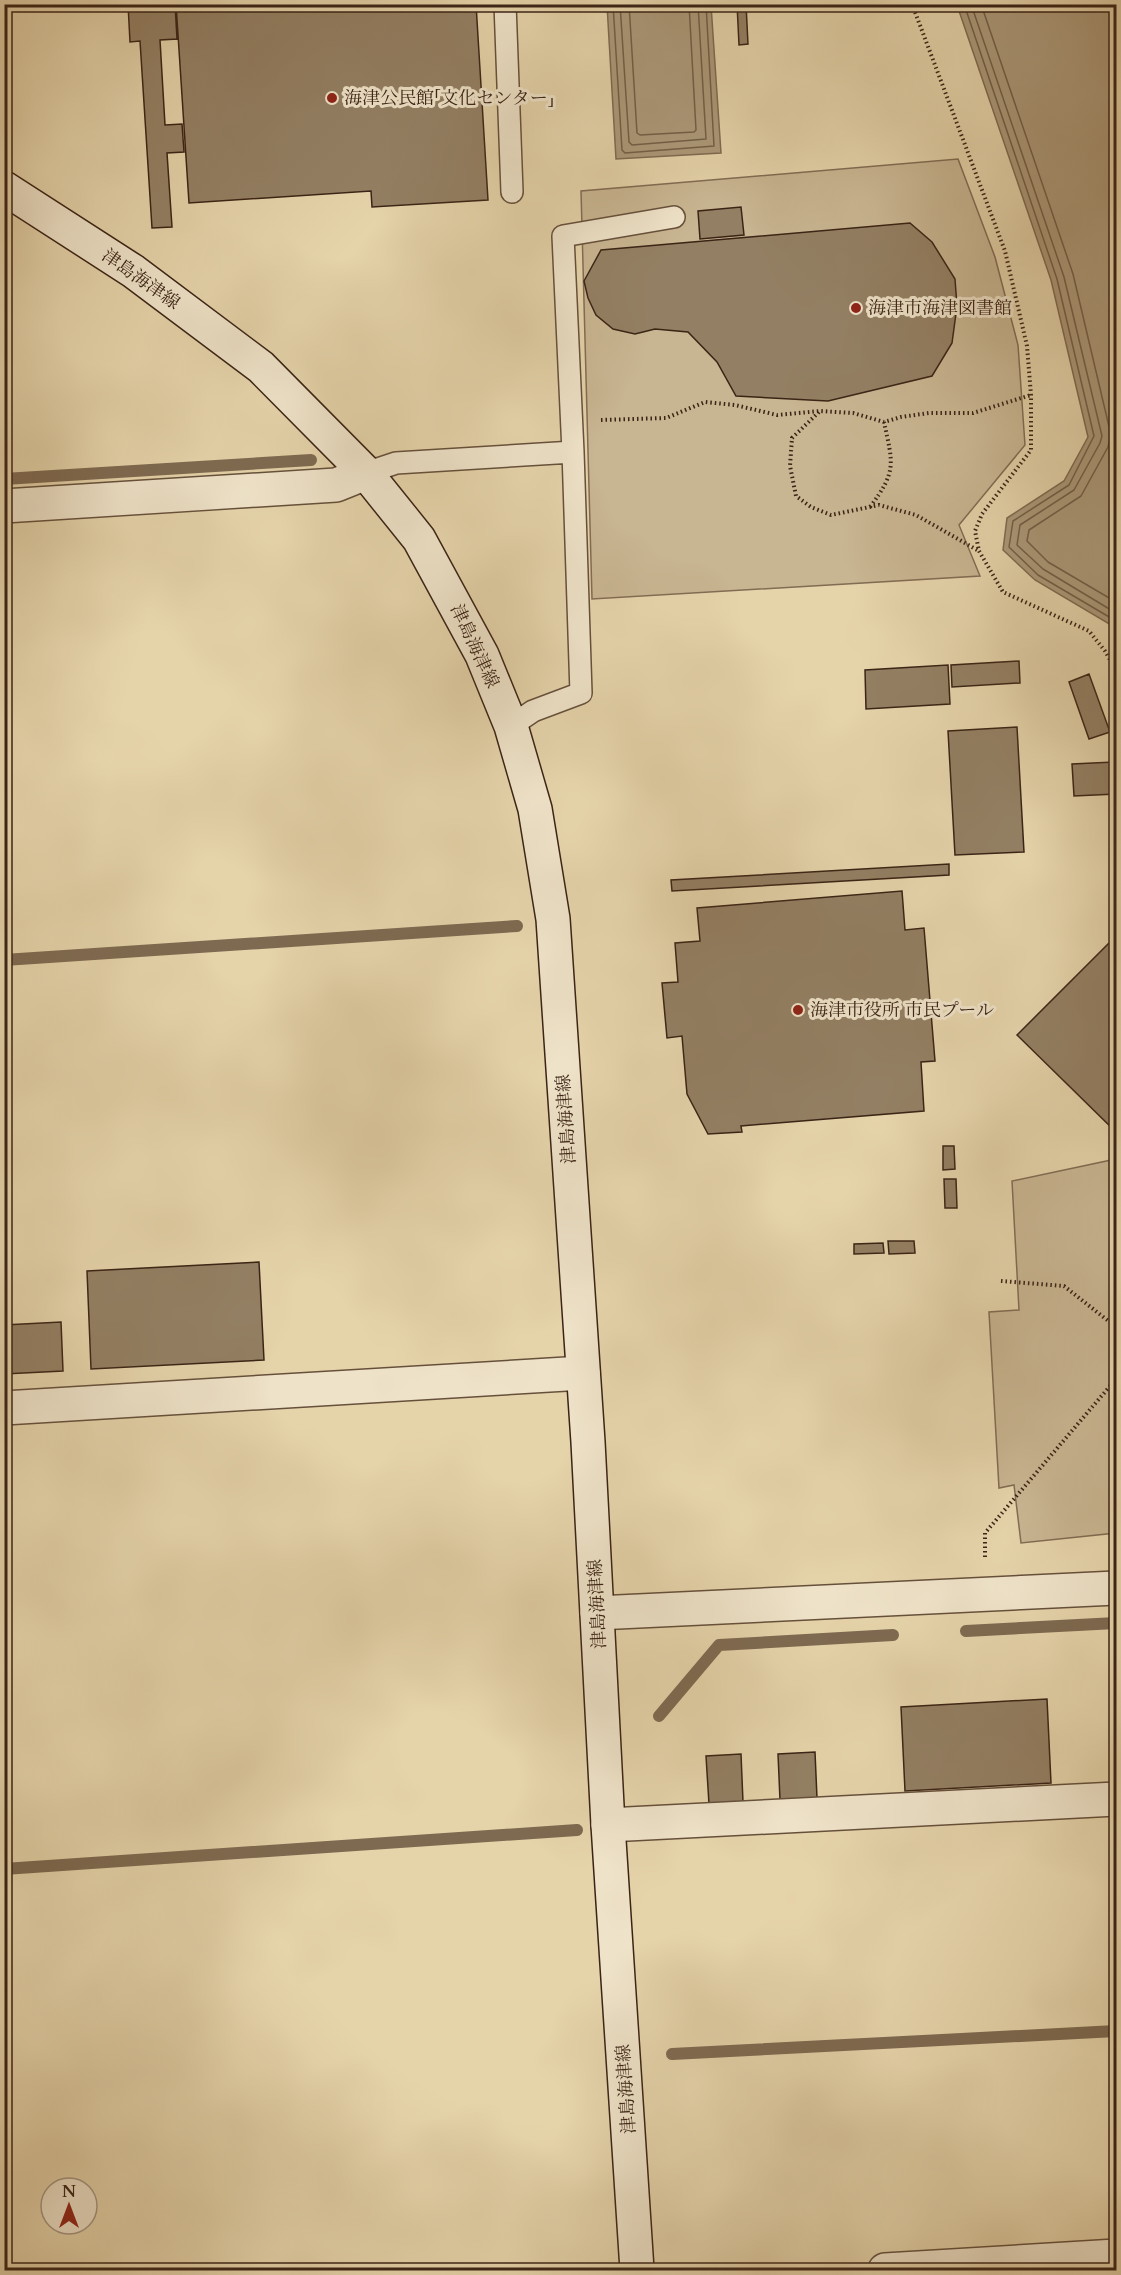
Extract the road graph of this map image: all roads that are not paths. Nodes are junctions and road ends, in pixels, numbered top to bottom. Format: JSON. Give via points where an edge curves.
{"nodes":[{"id":1,"x":505,"y":4,"type":"edge"},
{"id":2,"x":512,"y":192,"type":"dead end"},
{"id":3,"x":11,"y":201,"type":"edge"},
{"id":4,"x":674,"y":217,"type":"dead end"},
{"id":5,"x":573,"y":452,"type":"junction"},
{"id":6,"x":366,"y":472,"type":"junction"},
{"id":7,"x":4,"y":506,"type":"edge"},
{"id":8,"x":511,"y":726,"type":"junction"},
{"id":9,"x":583,"y":1373,"type":"junction"},
{"id":10,"x":4,"y":1408,"type":"edge"},
{"id":11,"x":1116,"y":1588,"type":"edge"},
{"id":12,"x":597,"y":1613,"type":"junction"},
{"id":13,"x":1116,"y":1799,"type":"edge"},
{"id":14,"x":608,"y":1825,"type":"junction"},
{"id":15,"x":1116,"y":2256,"type":"edge"},
{"id":16,"x":637,"y":2271,"type":"edge"},
{"id":17,"x":885,"y":2271,"type":"edge"}],
"edges":[{"from":1,"to":2,"type":"lane"},
{"from":3,"to":6,"type":"main road","name":"津島海津線","via":[[133,272],[261,367]]},
{"from":4,"to":5,"type":"lane","via":[[563,236]]},
{"from":5,"to":6,"type":"lane","via":[[396,463]]},
{"from":5,"to":8,"type":"lane","via":[[581,693],[533,711]]},
{"from":6,"to":7,"type":"main road","via":[[336,485]]},
{"from":6,"to":8,"type":"main road","name":"津島海津線","via":[[419,539],[482,655]]},
{"from":8,"to":9,"type":"main road","name":"津島海津線","via":[[535,808],[553,919]]},
{"from":9,"to":10,"type":"main road"},
{"from":9,"to":12,"type":"main road","name":"津島海津線"},
{"from":11,"to":12,"type":"main road"},
{"from":12,"to":14,"type":"main road","name":"津島海津線"},
{"from":13,"to":14,"type":"main road"},
{"from":14,"to":16,"type":"main road","name":"津島海津線"},
{"from":15,"to":17,"type":"main road"}]}
